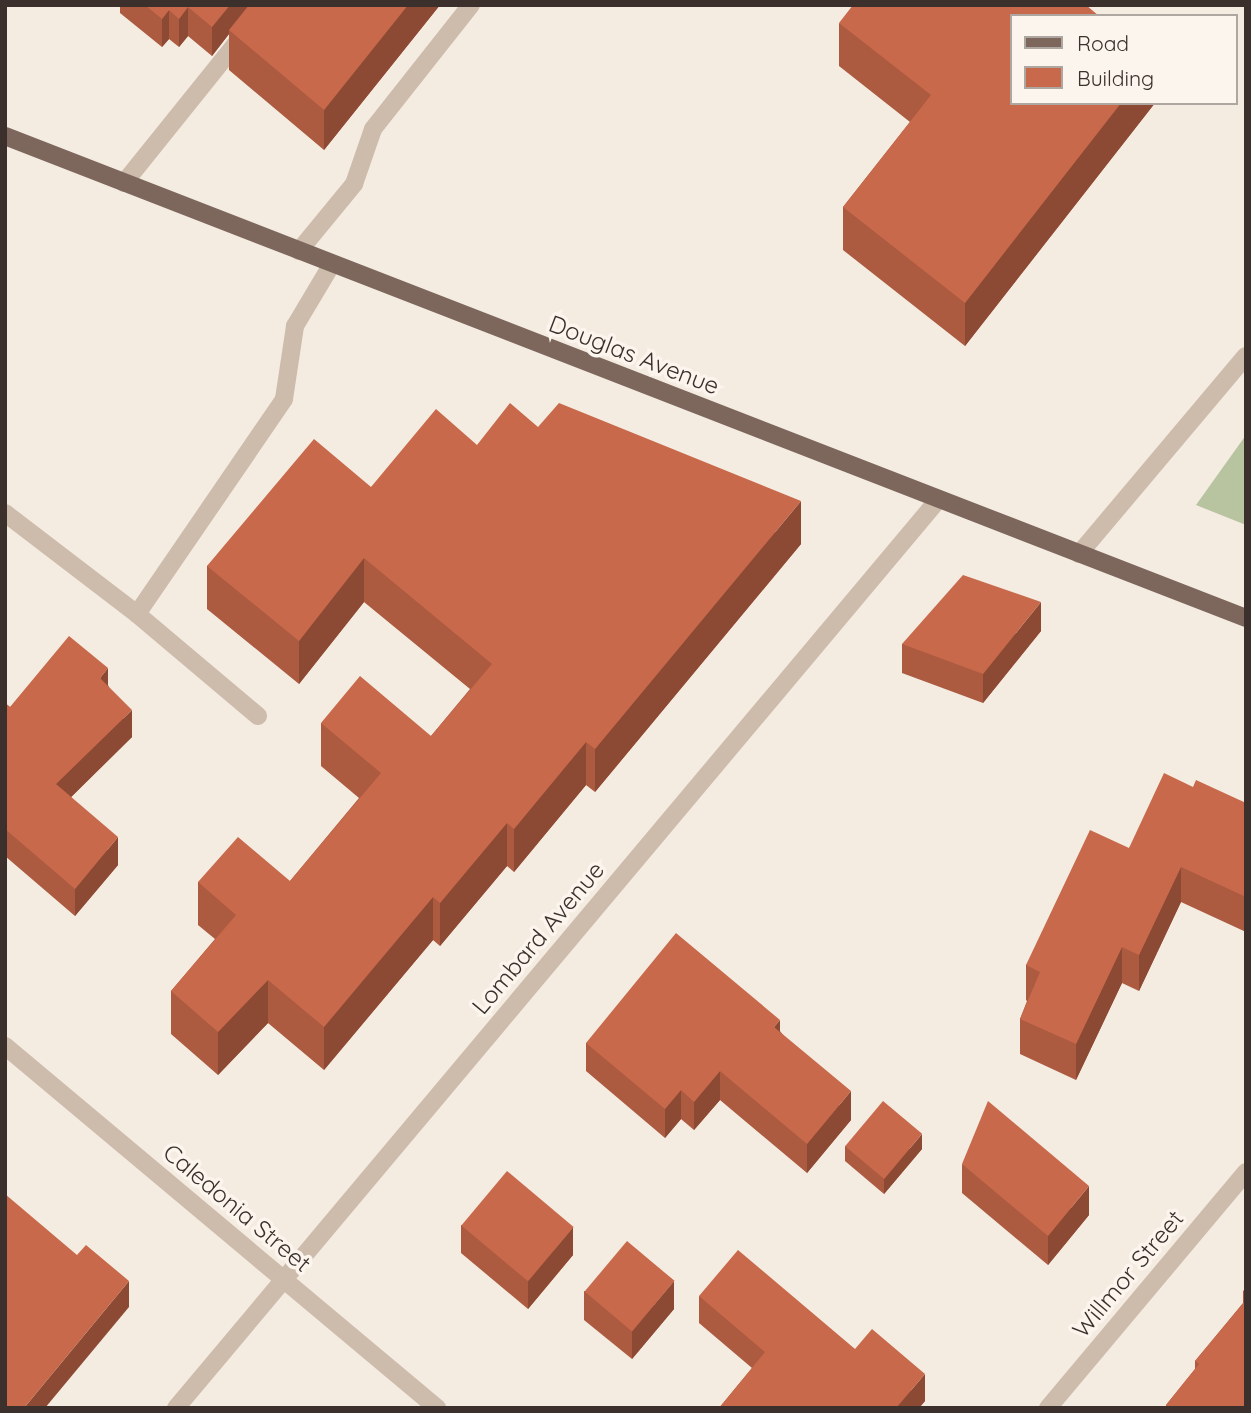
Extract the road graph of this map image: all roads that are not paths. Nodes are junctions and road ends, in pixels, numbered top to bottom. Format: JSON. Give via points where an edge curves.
{"nodes":[{"id":1,"x":471,"y":5,"type":"edge"},
{"id":2,"x":259,"y":24,"type":"edge"},
{"id":3,"x":5,"y":136,"type":"edge"},
{"id":4,"x":124,"y":183,"type":"junction"},
{"id":5,"x":299,"y":251,"type":"junction"},
{"id":6,"x":332,"y":264,"type":"junction"},
{"id":7,"x":1246,"y":356,"type":"edge"},
{"id":8,"x":939,"y":500,"type":"junction"},
{"id":9,"x":5,"y":513,"type":"edge"},
{"id":10,"x":1079,"y":554,"type":"junction"},
{"id":11,"x":137,"y":614,"type":"junction"},
{"id":12,"x":1246,"y":618,"type":"edge"},
{"id":13,"x":258,"y":716,"type":"dead end"},
{"id":14,"x":5,"y":1046,"type":"edge"},
{"id":15,"x":1246,"y":1172,"type":"edge"},
{"id":16,"x":283,"y":1279,"type":"junction"},
{"id":17,"x":176,"y":1408,"type":"edge"},
{"id":18,"x":437,"y":1408,"type":"edge"},
{"id":19,"x":1048,"y":1408,"type":"edge"}],
"edges":[{"from":1,"to":5,"type":"street","via":[[373,129],[354,184]]},
{"from":2,"to":4,"type":"street","via":[[248,29]]},
{"from":3,"to":4,"type":"main road","name":"Douglas Avenue"},
{"from":4,"to":5,"type":"main road","name":"Douglas Avenue"},
{"from":5,"to":6,"type":"main road","name":"Douglas Avenue"},
{"from":6,"to":8,"type":"main road","name":"Douglas Avenue"},
{"from":6,"to":11,"type":"street","via":[[295,326],[284,399]]},
{"from":7,"to":10,"type":"street"},
{"from":8,"to":10,"type":"main road","name":"Douglas Avenue"},
{"from":8,"to":16,"type":"street","name":"Lombard Avenue"},
{"from":9,"to":11,"type":"street"},
{"from":10,"to":12,"type":"main road","name":"Douglas Avenue"},
{"from":11,"to":13,"type":"street"},
{"from":14,"to":16,"type":"street","name":"Caledonia Street"},
{"from":15,"to":19,"type":"street","name":"Willmor Street"},
{"from":16,"to":17,"type":"street","name":"Lombard Avenue"},
{"from":16,"to":18,"type":"street","name":"Caledonia Street"}]}
